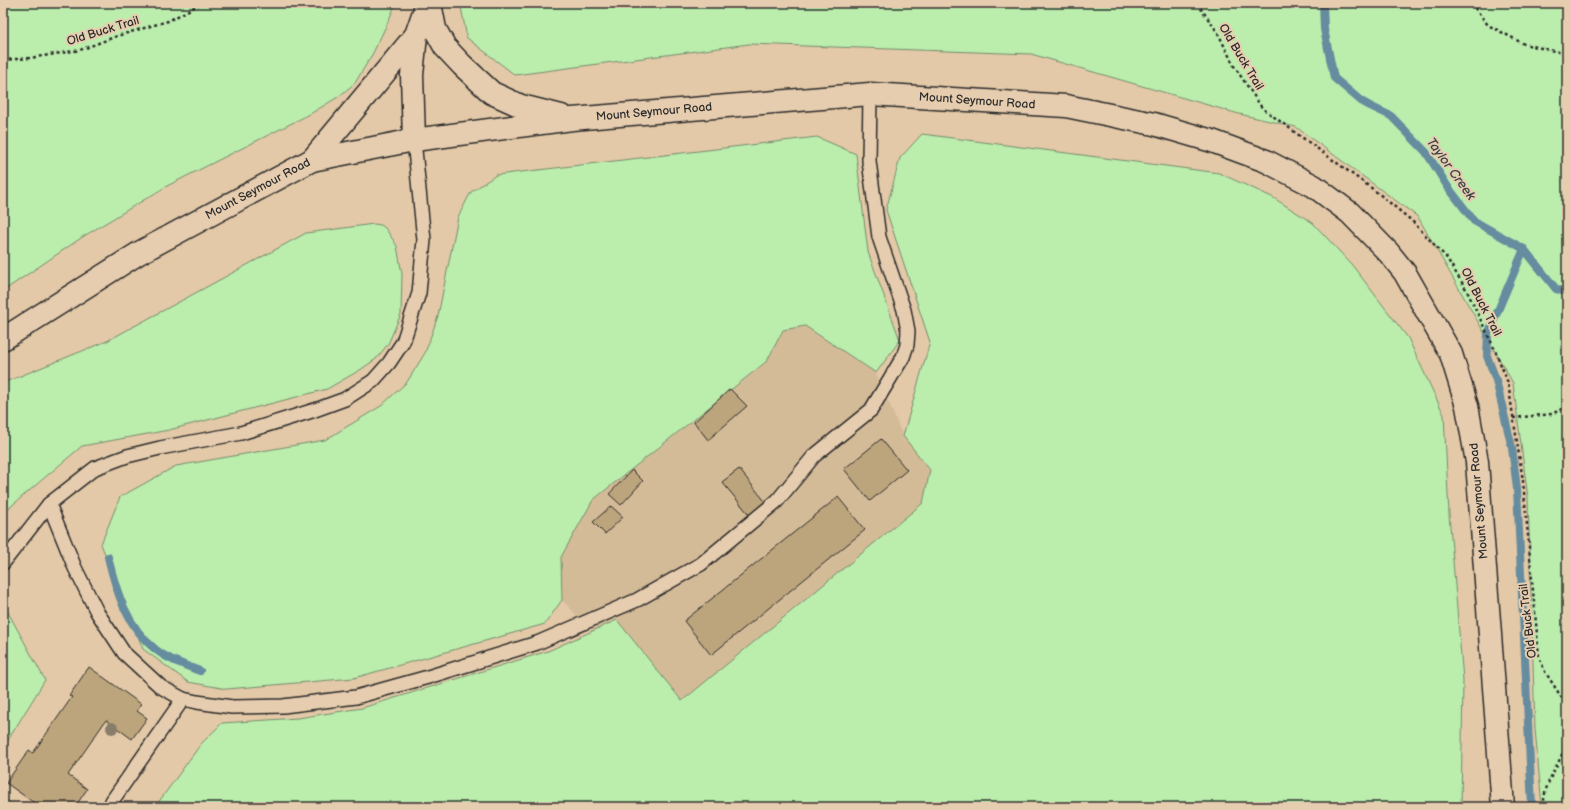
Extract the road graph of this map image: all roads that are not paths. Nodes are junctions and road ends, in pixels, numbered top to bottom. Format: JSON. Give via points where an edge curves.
{"nodes":[{"id":1,"x":429,"y":3,"type":"edge"},
{"id":2,"x":416,"y":35,"type":"junction"},
{"id":3,"x":870,"y":94,"type":"junction"},
{"id":4,"x":572,"y":119,"type":"junction"},
{"id":5,"x":414,"y":140,"type":"junction"},
{"id":6,"x":312,"y":160,"type":"junction"},
{"id":7,"x":3,"y":339,"type":"edge"},
{"id":8,"x":49,"y":504,"type":"junction"},
{"id":9,"x":3,"y":563,"type":"edge"},
{"id":10,"x":183,"y":699,"type":"junction"},
{"id":11,"x":112,"y":800,"type":"dead end"},
{"id":12,"x":1503,"y":807,"type":"edge"}],
"edges":[{"from":1,"to":2,"type":"street"},
{"from":1,"to":4,"type":"street","via":[[435,29],[445,47],[492,93],[521,106]]},
{"from":2,"to":5,"type":"street","via":[[412,75]]},
{"from":2,"to":6,"type":"street"},
{"from":3,"to":4,"type":"street","name":"Mount Seymour Road"},
{"from":3,"to":10,"type":"lane","via":[[869,161],[879,237],[904,310],[908,331],[907,345],[903,357],[871,410],[814,456],[777,501],[701,564],[637,600],[537,643],[356,697],[276,706],[232,707]]},
{"from":3,"to":12,"type":"street","name":"Mount Seymour Road","via":[[1066,106],[1154,124],[1212,141],[1266,161],[1314,186],[1350,213],[1389,252],[1405,273],[1451,354],[1467,406],[1478,462]]},
{"from":4,"to":5,"type":"street","name":"Mount Seymour Road"},
{"from":5,"to":6,"type":"street","name":"Mount Seymour Road"},
{"from":5,"to":8,"type":"lane","via":[[424,240],[419,293],[403,342],[390,363],[373,380],[345,399],[315,410],[241,433],[127,456],[95,468]]},
{"from":6,"to":7,"type":"street","name":"Mount Seymour Road","via":[[139,253]]},
{"from":8,"to":9,"type":"lane"},
{"from":8,"to":10,"type":"lane","via":[[94,605],[124,653],[161,687]]},
{"from":10,"to":11,"type":"lane"}]}
